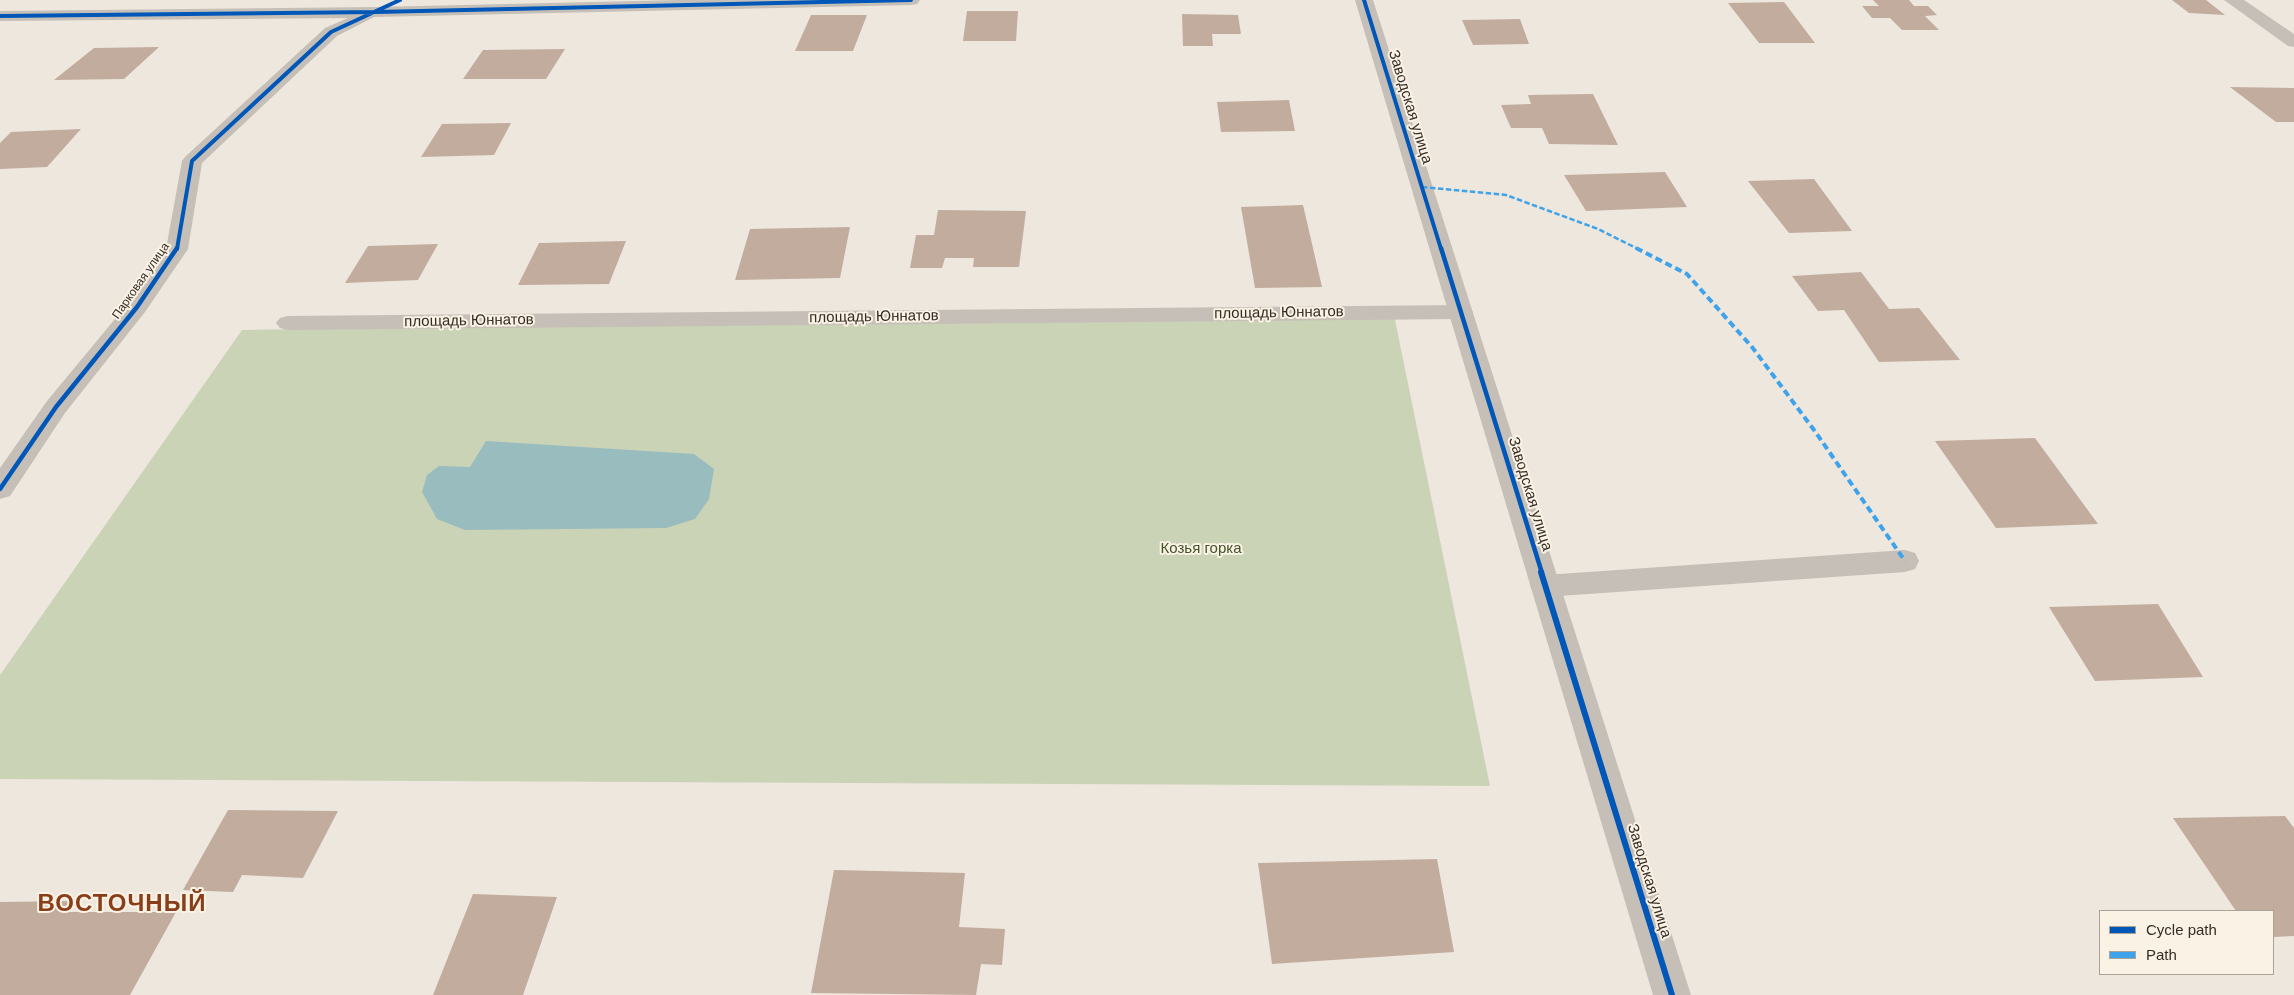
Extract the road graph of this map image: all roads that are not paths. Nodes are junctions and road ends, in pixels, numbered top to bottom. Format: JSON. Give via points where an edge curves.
{"nodes":[{"id":1,"x":400,"y":0,"type":"edge"},
{"id":2,"x":911,"y":0,"type":"edge"},
{"id":3,"x":1364,"y":0,"type":"edge"},
{"id":4,"x":2233,"y":0,"type":"edge"},
{"id":5,"x":376,"y":12,"type":"junction"},
{"id":6,"x":0,"y":16,"type":"edge"},
{"id":7,"x":2294,"y":42,"type":"edge"},
{"id":8,"x":1461,"y":312,"type":"junction"},
{"id":9,"x":288,"y":323,"type":"dead end"},
{"id":10,"x":0,"y":488,"type":"edge"},
{"id":11,"x":1905,"y":561,"type":"dead end"},
{"id":12,"x":1545,"y":586,"type":"junction"},
{"id":13,"x":1672,"y":995,"type":"edge"}],
"edges":[{"from":1,"to":5,"type":"street","name":"Парковая улица"},
{"from":2,"to":5,"type":"street"},
{"from":3,"to":8,"type":"street","name":"Заводская улица"},
{"from":4,"to":7,"type":"street"},
{"from":5,"to":6,"type":"street"},
{"from":5,"to":10,"type":"street","name":"Парковая улица","via":[[331,32],[192,161],[178,250],[137,307],[56,407]]},
{"from":8,"to":9,"type":"street","name":"площадь Юннатов"},
{"from":8,"to":12,"type":"street","name":"Заводская улица"},
{"from":11,"to":12,"type":"street"},
{"from":12,"to":13,"type":"street","name":"Заводская улица"}]}
